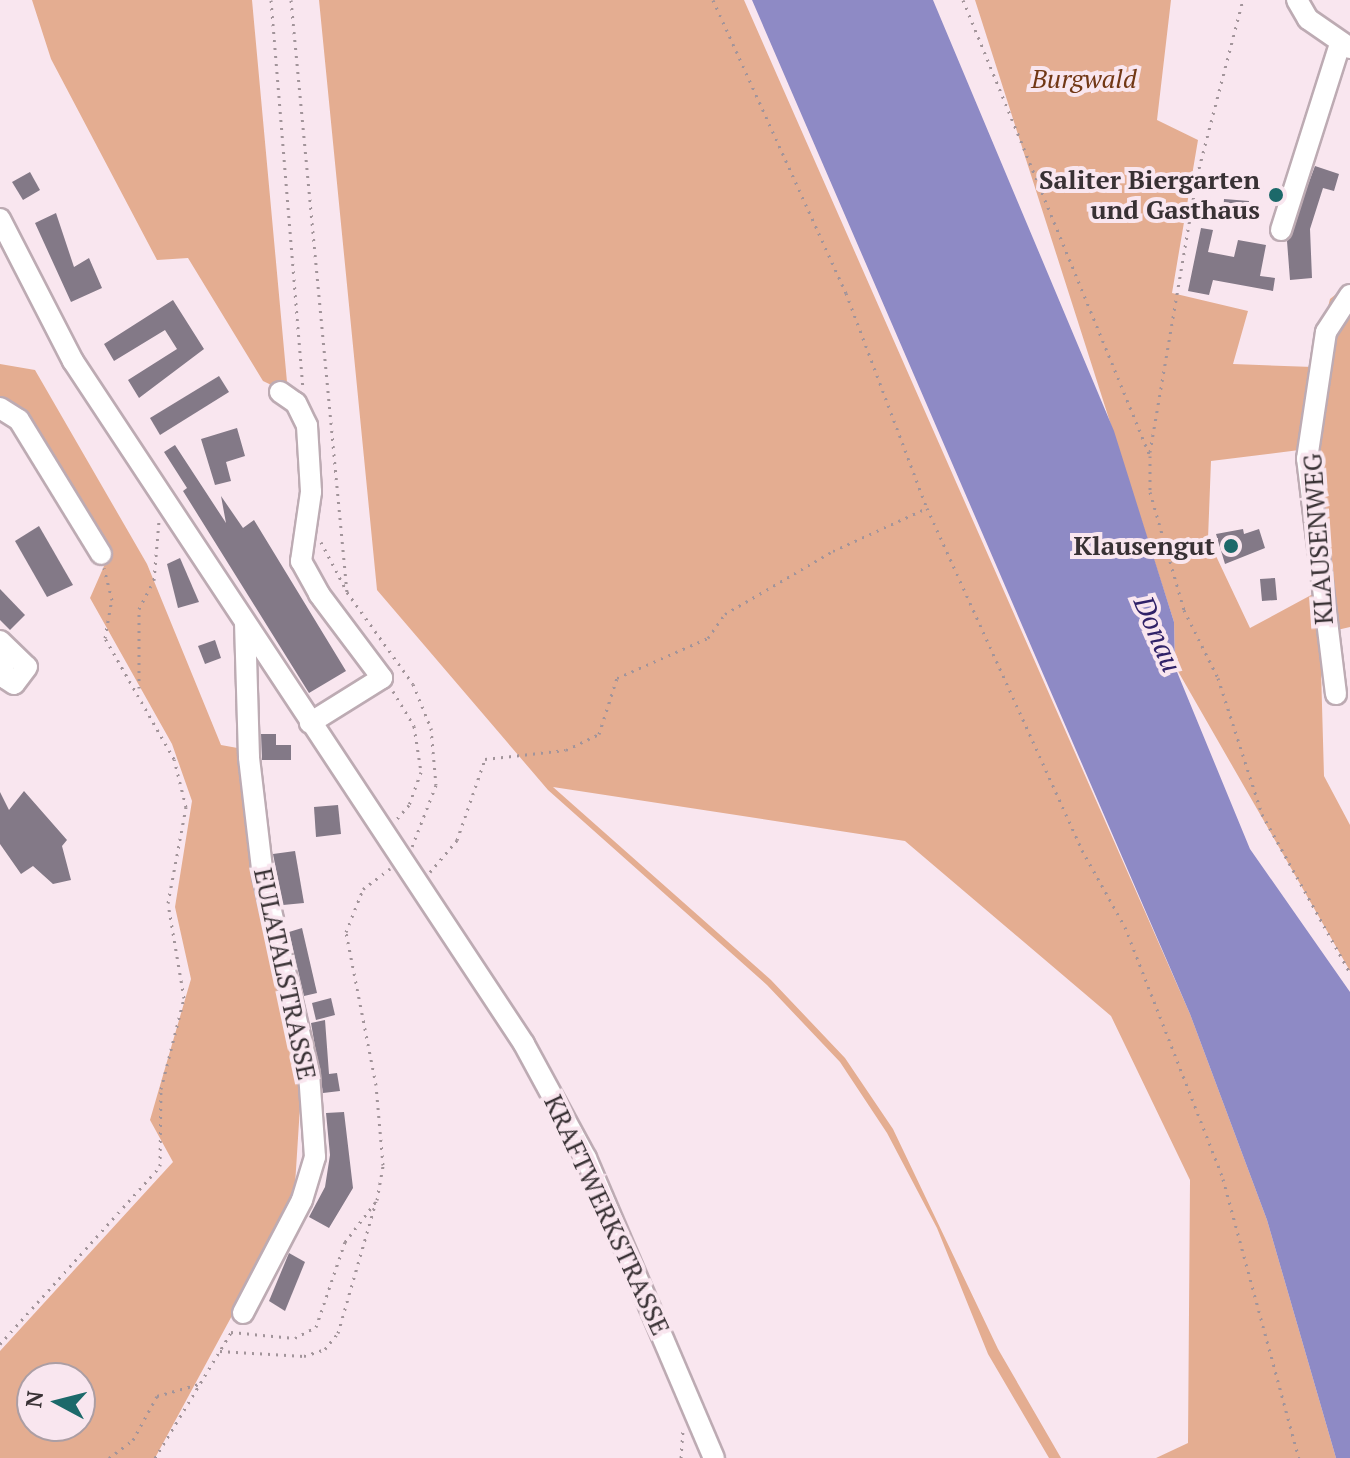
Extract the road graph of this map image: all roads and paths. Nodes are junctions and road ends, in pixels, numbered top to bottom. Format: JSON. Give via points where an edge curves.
{"nodes":[{"id":1,"x":271,"y":0,"type":"edge"},
{"id":2,"x":291,"y":0,"type":"edge"},
{"id":3,"x":713,"y":0,"type":"edge"},
{"id":4,"x":963,"y":0,"type":"edge"},
{"id":5,"x":1243,"y":0,"type":"edge"},
{"id":6,"x":1297,"y":0,"type":"edge"},
{"id":7,"x":1345,"y":46,"type":"edge"},
{"id":8,"x":1197,"y":176,"type":"junction"},
{"id":9,"x":1246,"y":185,"type":"dead end"},
{"id":10,"x":0,"y":219,"type":"edge"},
{"id":11,"x":1281,"y":230,"type":"dead end"},
{"id":12,"x":1350,"y":295,"type":"edge"},
{"id":13,"x":280,"y":392,"type":"dead end"},
{"id":14,"x":0,"y":408,"type":"edge"},
{"id":15,"x":303,"y":417,"type":"junction"},
{"id":16,"x":1150,"y":456,"type":"junction"},
{"id":17,"x":166,"y":500,"type":"junction"},
{"id":18,"x":927,"y":508,"type":"junction"},
{"id":19,"x":309,"y":509,"type":"junction"},
{"id":20,"x":101,"y":554,"type":"joint"},
{"id":21,"x":347,"y":592,"type":"junction"},
{"id":22,"x":245,"y":619,"type":"junction"},
{"id":23,"x":382,"y":678,"type":"junction"},
{"id":24,"x":139,"y":688,"type":"junction"},
{"id":25,"x":1336,"y":694,"type":"dead end"},
{"id":26,"x":310,"y":723,"type":"junction"},
{"id":27,"x":382,"y":831,"type":"junction"},
{"id":28,"x":402,"y":861,"type":"junction"},
{"id":29,"x":417,"y":881,"type":"junction"},
{"id":30,"x":1350,"y":973,"type":"edge"},
{"id":31,"x":377,"y":1200,"type":"junction"},
{"id":32,"x":243,"y":1313,"type":"joint"},
{"id":33,"x":231,"y":1332,"type":"junction"},
{"id":34,"x":0,"y":1344,"type":"edge"},
{"id":35,"x":220,"y":1351,"type":"junction"},
{"id":36,"x":201,"y":1384,"type":"junction"},
{"id":37,"x":109,"y":1458,"type":"edge"},
{"id":38,"x":155,"y":1458,"type":"edge"},
{"id":39,"x":714,"y":1458,"type":"edge"},
{"id":40,"x":1299,"y":1458,"type":"edge"}],
"edges":[{"from":1,"to":15,"type":"path"},
{"from":2,"to":21,"type":"path"},
{"from":3,"to":18,"type":"path","via":[[846,293]]},
{"from":4,"to":16,"type":"path"},
{"from":5,"to":8,"type":"path"},
{"from":6,"to":7,"type":"street","via":[[1308,19]]},
{"from":7,"to":11,"type":"street"},
{"from":8,"to":9,"type":"path"},
{"from":8,"to":16,"type":"path"},
{"from":10,"to":17,"type":"street","via":[[73,361]]},
{"from":12,"to":25,"type":"street","name":"KLAUSENWEG","via":[[1326,332],[1307,459],[1329,671]]},
{"from":13,"to":15,"type":"street"},
{"from":14,"to":20,"type":"street","via":[[19,420]]},
{"from":15,"to":19,"type":"street"},
{"from":16,"to":30,"type":"path","via":[[1150,492],[1184,610],[1218,678],[1262,814]]},
{"from":17,"to":22,"type":"street"},
{"from":17,"to":24,"type":"path","via":[[151,592],[139,609]]},
{"from":18,"to":29,"type":"path","via":[[833,551],[725,614],[708,638],[617,678],[599,734],[566,750],[485,759],[457,840]]},
{"from":18,"to":40,"type":"path","via":[[1082,850],[1125,927],[1223,1179]]},
{"from":19,"to":21,"type":"path"},
{"from":19,"to":23,"type":"street","via":[[301,561]]},
{"from":20,"to":24,"type":"path","via":[[112,600],[105,638]]},
{"from":21,"to":28,"type":"path","via":[[413,684],[431,728],[436,785],[427,819]]},
{"from":22,"to":26,"type":"street"},
{"from":22,"to":32,"type":"street","name":"EULATALSTRASSE","via":[[249,757],[263,877],[309,1074],[315,1157],[302,1200]]},
{"from":23,"to":26,"type":"street"},
{"from":23,"to":27,"type":"path","via":[[414,726],[421,772],[409,805]]},
{"from":24,"to":34,"type":"path","via":[[174,759],[186,807],[168,903],[184,998],[161,1089],[160,1166]]},
{"from":26,"to":27,"type":"street"},
{"from":27,"to":28,"type":"street"},
{"from":28,"to":29,"type":"street","name":"KRAFTWERKSTRASSE"},
{"from":28,"to":31,"type":"path","via":[[363,889],[346,932],[376,1085],[383,1165]]},
{"from":29,"to":39,"type":"street","name":"KRAFTWERKSTRASSE","via":[[524,1044],[586,1158]]},
{"from":31,"to":33,"type":"path","via":[[345,1242],[316,1327],[295,1338]]},
{"from":31,"to":35,"type":"path","via":[[338,1333],[325,1349],[304,1356]]},
{"from":32,"to":33,"type":"path"},
{"from":33,"to":35,"type":"path"},
{"from":35,"to":36,"type":"path"},
{"from":36,"to":37,"type":"path","via":[[157,1396],[133,1440]]},
{"from":36,"to":38,"type":"path"}]}
